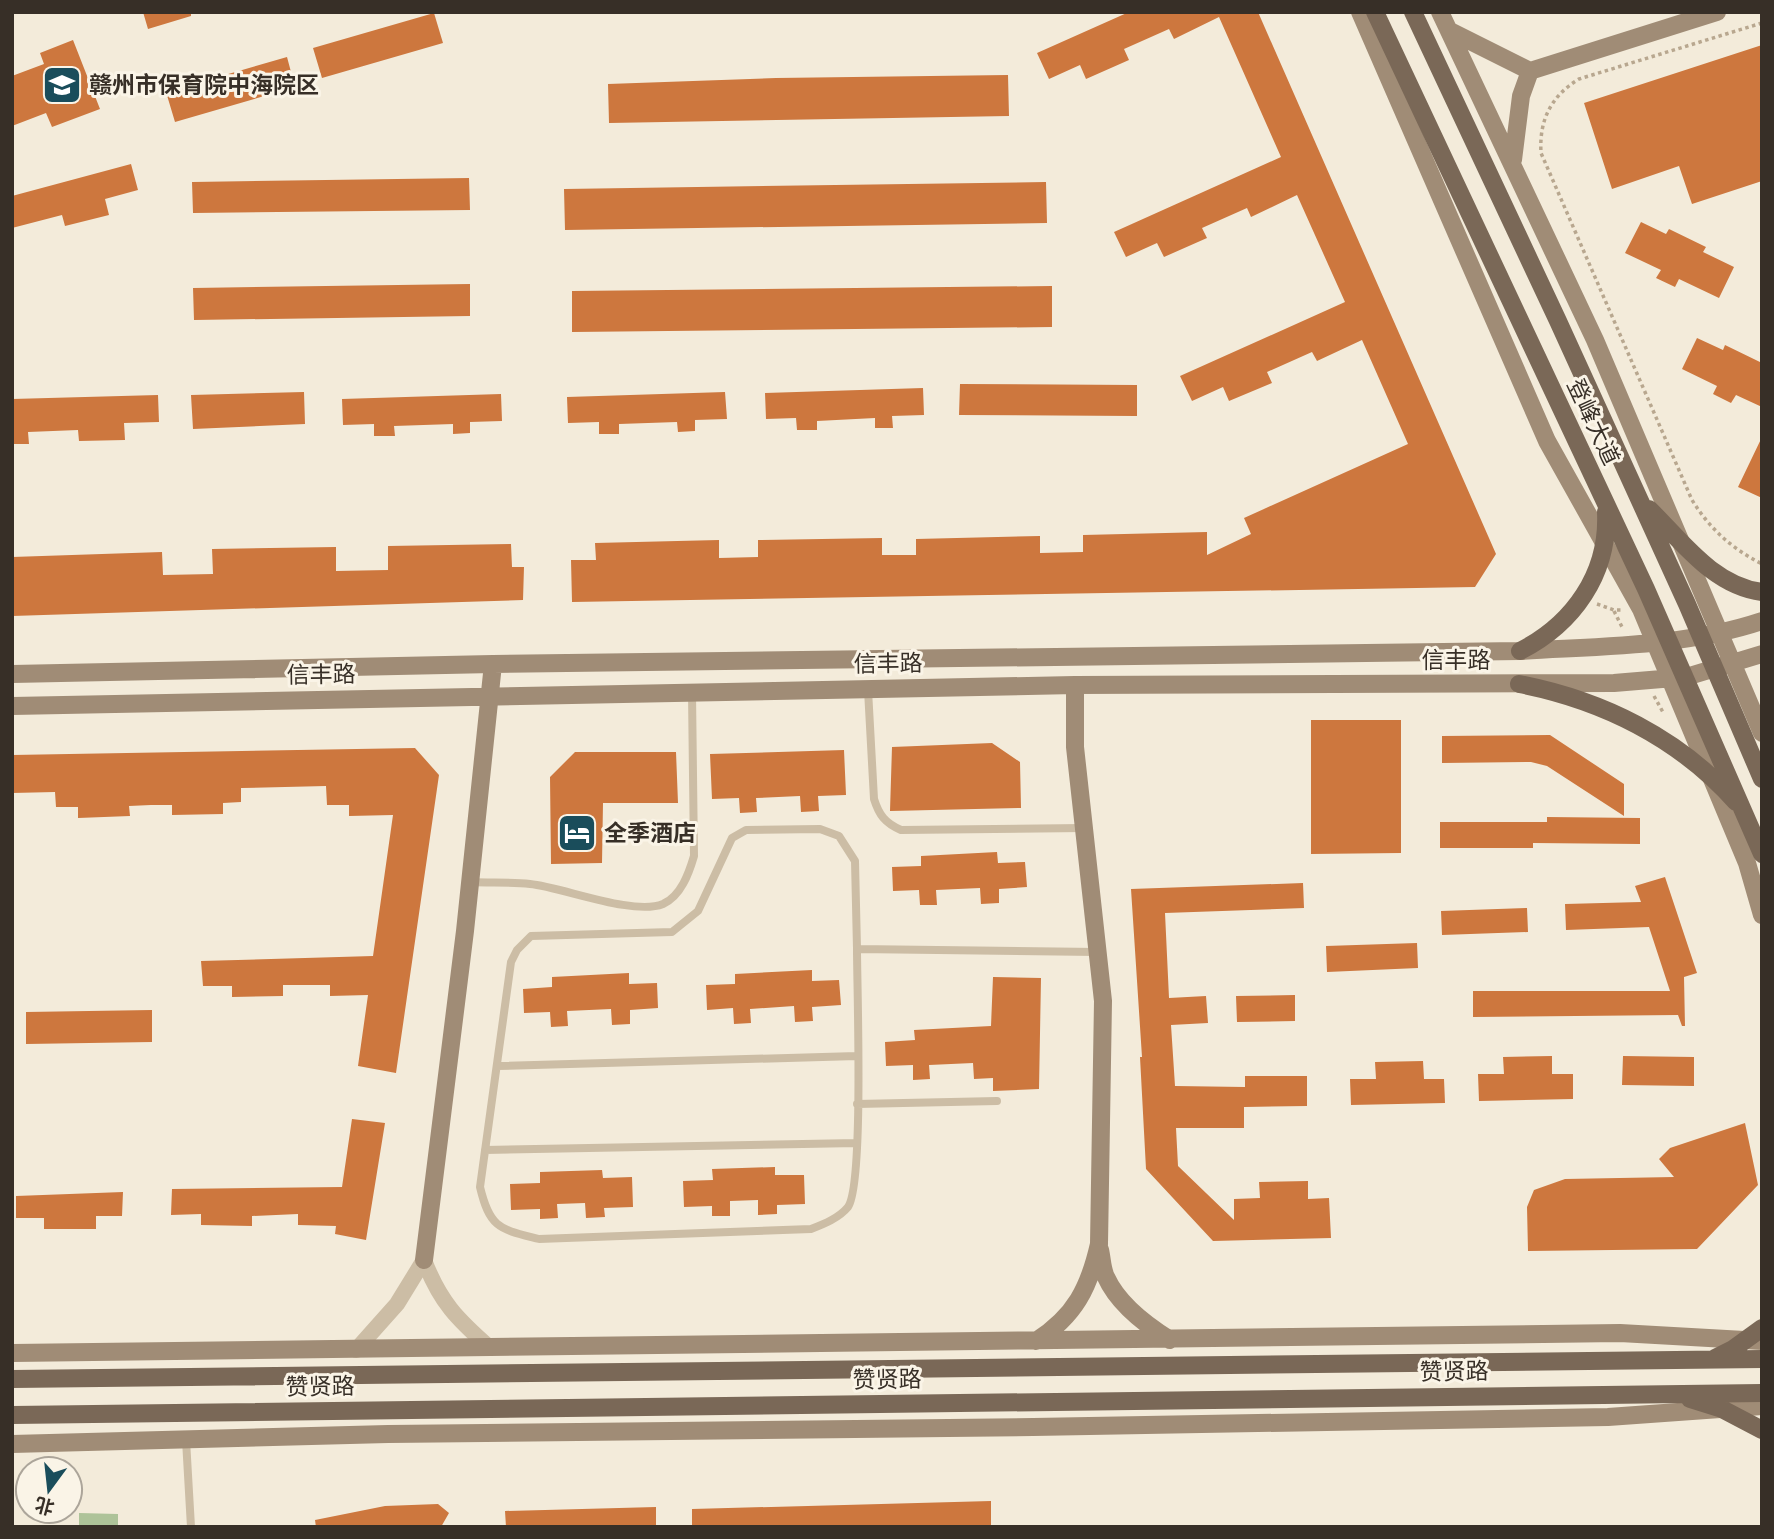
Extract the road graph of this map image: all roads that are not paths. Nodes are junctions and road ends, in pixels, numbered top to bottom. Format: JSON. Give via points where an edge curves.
{"nodes":[{"id":1,"x":1360,"y":12,"type":"edge"},
{"id":2,"x":1376,"y":12,"type":"edge"},
{"id":3,"x":1413,"y":12,"type":"edge"},
{"id":4,"x":1440,"y":12,"type":"edge"},
{"id":5,"x":1717,"y":12,"type":"edge"},
{"id":6,"x":1450,"y":32,"type":"junction"},
{"id":7,"x":1530,"y":71,"type":"junction"},
{"id":8,"x":1513,"y":163,"type":"junction"},
{"id":9,"x":1638,"y":499,"type":"junction"},
{"id":10,"x":1605,"y":505,"type":"junction"},
{"id":11,"x":1605,"y":542,"type":"junction"},
{"id":12,"x":1684,"y":547,"type":"junction"},
{"id":13,"x":1762,"y":593,"type":"edge"},
{"id":14,"x":1762,"y":621,"type":"edge"},
{"id":15,"x":1718,"y":633,"type":"junction"},
{"id":16,"x":1700,"y":637,"type":"junction"},
{"id":17,"x":1662,"y":642,"type":"junction"},
{"id":18,"x":1520,"y":651,"type":"junction"},
{"id":19,"x":1762,"y":654,"type":"edge"},
{"id":20,"x":493,"y":664,"type":"junction"},
{"id":21,"x":1722,"y":667,"type":"junction"},
{"id":22,"x":12,"y":674,"type":"edge"},
{"id":23,"x":1679,"y":678,"type":"junction"},
{"id":24,"x":1519,"y":684,"type":"junction"},
{"id":25,"x":1075,"y":685,"type":"junction"},
{"id":26,"x":867,"y":689,"type":"junction"},
{"id":27,"x":692,"y":693,"type":"junction"},
{"id":28,"x":491,"y":696,"type":"junction"},
{"id":29,"x":12,"y":706,"type":"edge"},
{"id":30,"x":1762,"y":733,"type":"edge"},
{"id":31,"x":1713,"y":779,"type":"junction"},
{"id":32,"x":1762,"y":779,"type":"edge"},
{"id":33,"x":1746,"y":815,"type":"junction"},
{"id":34,"x":1084,"y":828,"type":"junction"},
{"id":35,"x":1762,"y":854,"type":"edge"},
{"id":36,"x":469,"y":882,"type":"junction"},
{"id":37,"x":1762,"y":915,"type":"edge"},
{"id":38,"x":856,"y":949,"type":"junction"},
{"id":39,"x":1097,"y":952,"type":"junction"},
{"id":40,"x":857,"y":1056,"type":"junction"},
{"id":41,"x":496,"y":1066,"type":"junction"},
{"id":42,"x":997,"y":1101,"type":"dead end"},
{"id":43,"x":857,"y":1104,"type":"junction"},
{"id":44,"x":857,"y":1143,"type":"junction"},
{"id":45,"x":485,"y":1150,"type":"junction"},
{"id":46,"x":1099,"y":1244,"type":"junction"},
{"id":47,"x":424,"y":1260,"type":"junction"},
{"id":48,"x":1762,"y":1328,"type":"edge"},
{"id":49,"x":1170,"y":1340,"type":"junction"},
{"id":50,"x":1754,"y":1340,"type":"edge"},
{"id":51,"x":1036,"y":1341,"type":"junction"},
{"id":52,"x":490,"y":1348,"type":"junction"},
{"id":53,"x":356,"y":1350,"type":"junction"},
{"id":54,"x":12,"y":1353,"type":"edge"},
{"id":55,"x":1713,"y":1359,"type":"junction"},
{"id":56,"x":1762,"y":1359,"type":"edge"},
{"id":57,"x":12,"y":1379,"type":"edge"},
{"id":58,"x":1762,"y":1393,"type":"edge"},
{"id":59,"x":1655,"y":1394,"type":"junction"},
{"id":60,"x":1762,"y":1406,"type":"edge"},
{"id":61,"x":1719,"y":1408,"type":"junction"},
{"id":62,"x":12,"y":1415,"type":"edge"},
{"id":63,"x":1762,"y":1430,"type":"edge"},
{"id":64,"x":186,"y":1440,"type":"junction"},
{"id":65,"x":12,"y":1444,"type":"edge"},
{"id":66,"x":191,"y":1527,"type":"edge"}],
"edges":[{"from":1,"to":11,"type":"street","via":[[1547,441]]},
{"from":2,"to":10,"type":"main road","name":"登峰大道"},
{"from":3,"to":9,"type":"main road","name":"登峰大道"},
{"from":4,"to":6,"type":"street"},
{"from":5,"to":7,"type":"street"},
{"from":6,"to":7,"type":"street"},
{"from":6,"to":8,"type":"street"},
{"from":7,"to":8,"type":"street","via":[[1521,96]]},
{"from":8,"to":12,"type":"street"},
{"from":9,"to":12,"type":"main road"},
{"from":9,"to":16,"type":"main road","name":"登峰大道"},
{"from":10,"to":11,"type":"main road"},
{"from":10,"to":17,"type":"main road","name":"登峰大道","via":[[1646,589]]},
{"from":11,"to":17,"type":"street"},
{"from":11,"to":18,"type":"main road","via":[[1595,575],[1577,606],[1551,633]]},
{"from":12,"to":13,"type":"main road","via":[[1729,580]]},
{"from":12,"to":15,"type":"street"},
{"from":14,"to":15,"type":"street","name":"信丰路"},
{"from":15,"to":16,"type":"street","name":"信丰路"},
{"from":15,"to":21,"type":"street"},
{"from":16,"to":17,"type":"street","name":"信丰路"},
{"from":16,"to":21,"type":"main road","name":"登峰大道"},
{"from":17,"to":18,"type":"street","name":"信丰路"},
{"from":17,"to":23,"type":"main road","name":"登峰大道"},
{"from":18,"to":20,"type":"street","name":"信丰路"},
{"from":19,"to":21,"type":"street","name":"信丰路"},
{"from":20,"to":22,"type":"street","name":"信丰路"},
{"from":20,"to":28,"type":"street"},
{"from":21,"to":23,"type":"street","name":"信丰路"},
{"from":21,"to":30,"type":"street"},
{"from":21,"to":32,"type":"main road","name":"登峰大道"},
{"from":23,"to":24,"type":"street","name":"信丰路"},
{"from":23,"to":31,"type":"street"},
{"from":23,"to":33,"type":"main road","name":"登峰大道"},
{"from":24,"to":25,"type":"street","name":"信丰路"},
{"from":24,"to":31,"type":"main road","via":[[1572,697],[1622,717],[1669,744]]},
{"from":25,"to":26,"type":"street","name":"信丰路"},
{"from":25,"to":34,"type":"street","via":[[1075,747]]},
{"from":26,"to":27,"type":"street","name":"信丰路"},
{"from":26,"to":34,"type":"lane","via":[[874,799],[887,825],[901,830]]},
{"from":27,"to":28,"type":"street","name":"信丰路"},
{"from":27,"to":36,"type":"lane","via":[[694,856],[678,892],[662,904],[633,906],[532,884]]},
{"from":28,"to":29,"type":"street","name":"信丰路"},
{"from":28,"to":36,"type":"street"},
{"from":31,"to":33,"type":"main road"},
{"from":31,"to":37,"type":"street","via":[[1747,863]]},
{"from":33,"to":35,"type":"main road","name":"登峰大道"},
{"from":34,"to":39,"type":"street"},
{"from":36,"to":47,"type":"street"},
{"from":38,"to":39,"type":"lane"},
{"from":38,"to":40,"type":"lane"},
{"from":38,"to":41,"type":"lane","via":[[855,861],[839,836],[820,829],[746,830],[726,847],[698,911],[673,932],[531,936],[511,962]]},
{"from":39,"to":46,"type":"street","via":[[1103,1001]]},
{"from":40,"to":41,"type":"lane"},
{"from":40,"to":43,"type":"lane"},
{"from":41,"to":45,"type":"lane"},
{"from":42,"to":43,"type":"lane"},
{"from":43,"to":44,"type":"lane"},
{"from":44,"to":45,"type":"lane"},
{"from":44,"to":45,"type":"lane","via":[[848,1206],[811,1229],[539,1239],[492,1222],[480,1187]]},
{"from":46,"to":49,"type":"street","via":[[1106,1276],[1118,1295]]},
{"from":46,"to":51,"type":"street","via":[[1089,1281],[1074,1307]]},
{"from":47,"to":52,"type":"street","via":[[444,1302]]},
{"from":47,"to":53,"type":"street","via":[[397,1304]]},
{"from":48,"to":50,"type":"main road"},
{"from":49,"to":50,"type":"street","via":[[1620,1333]]},
{"from":49,"to":51,"type":"street"},
{"from":50,"to":55,"type":"main road"},
{"from":51,"to":52,"type":"street"},
{"from":52,"to":53,"type":"street"},
{"from":53,"to":54,"type":"street"},
{"from":55,"to":56,"type":"main road","name":"赞贤路"},
{"from":55,"to":57,"type":"main road","name":"赞贤路"},
{"from":58,"to":59,"type":"main road","name":"赞贤路"},
{"from":59,"to":61,"type":"main road"},
{"from":59,"to":62,"type":"main road","name":"赞贤路"},
{"from":60,"to":61,"type":"street"},
{"from":61,"to":63,"type":"main road"},
{"from":61,"to":64,"type":"street","via":[[1608,1417]]},
{"from":64,"to":65,"type":"street"},
{"from":64,"to":66,"type":"lane"}]}
